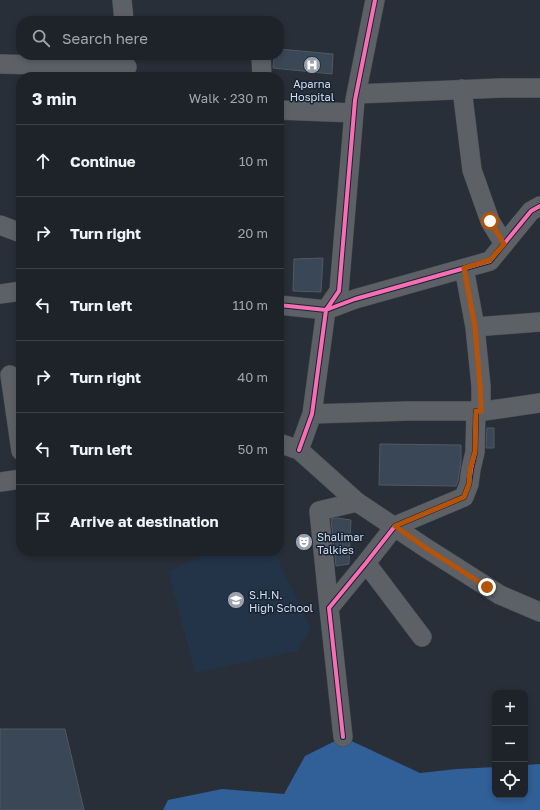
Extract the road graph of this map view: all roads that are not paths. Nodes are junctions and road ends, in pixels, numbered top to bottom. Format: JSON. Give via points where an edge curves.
{"nodes":[{"id":1,"x":122,"y":0,"type":"edge"},
{"id":2,"x":375,"y":0,"type":"edge"},
{"id":3,"x":124,"y":16,"type":"edge"},
{"id":4,"x":261,"y":60,"type":"edge"},
{"id":5,"x":0,"y":64,"type":"edge"},
{"id":6,"x":127,"y":66,"type":"edge"},
{"id":7,"x":262,"y":72,"type":"edge"},
{"id":8,"x":540,"y":88,"type":"edge"},
{"id":9,"x":462,"y":90,"type":"junction"},
{"id":10,"x":356,"y":94,"type":"junction"},
{"id":11,"x":284,"y":110,"type":"edge"},
{"id":12,"x":354,"y":113,"type":"junction"},
{"id":13,"x":540,"y":206,"type":"edge"},
{"id":14,"x":0,"y":225,"type":"edge"},
{"id":15,"x":16,"y":231,"type":"edge"},
{"id":16,"x":504,"y":244,"type":"junction"},
{"id":17,"x":464,"y":268,"type":"junction"},
{"id":18,"x":16,"y":292,"type":"edge"},
{"id":19,"x":0,"y":294,"type":"edge"},
{"id":20,"x":284,"y":306,"type":"edge"},
{"id":21,"x":326,"y":310,"type":"junction"},
{"id":22,"x":540,"y":322,"type":"edge"},
{"id":23,"x":475,"y":327,"type":"junction"},
{"id":24,"x":10,"y":375,"type":"edge"},
{"id":25,"x":540,"y":403,"type":"edge"},
{"id":26,"x":478,"y":411,"type":"junction"},
{"id":27,"x":312,"y":414,"type":"junction"},
{"id":28,"x":16,"y":416,"type":"edge"},
{"id":29,"x":284,"y":445,"type":"edge"},
{"id":30,"x":299,"y":450,"type":"junction"},
{"id":31,"x":16,"y":479,"type":"edge"},
{"id":32,"x":0,"y":482,"type":"edge"},
{"id":33,"x":357,"y":502,"type":"junction"},
{"id":34,"x":395,"y":526,"type":"junction"},
{"id":35,"x":366,"y":563,"type":"junction"},
{"id":36,"x":329,"y":608,"type":"junction"},
{"id":37,"x":540,"y":612,"type":"edge"},
{"id":38,"x":422,"y":637,"type":"dead end"},
{"id":39,"x":343,"y":737,"type":"dead end"}],
"edges":[{"from":1,"to":3,"type":"street"},
{"from":2,"to":10,"type":"street"},
{"from":4,"to":7,"type":"street"},
{"from":5,"to":6,"type":"street"},
{"from":8,"to":9,"type":"street"},
{"from":9,"to":10,"type":"street"},
{"from":9,"to":16,"type":"street","via":[[472,170],[490,221]]},
{"from":10,"to":12,"type":"street"},
{"from":11,"to":12,"type":"street"},
{"from":12,"to":21,"type":"street","via":[[339,291]]},
{"from":13,"to":16,"type":"street","via":[[531,211]]},
{"from":14,"to":15,"type":"street"},
{"from":16,"to":17,"type":"street","via":[[490,260]]},
{"from":17,"to":21,"type":"street","via":[[355,299]]},
{"from":17,"to":23,"type":"street"},
{"from":18,"to":19,"type":"street"},
{"from":20,"to":21,"type":"street"},
{"from":21,"to":27,"type":"street"},
{"from":22,"to":23,"type":"street"},
{"from":23,"to":26,"type":"street","via":[[480,386]]},
{"from":24,"to":28,"type":"street"},
{"from":25,"to":26,"type":"street"},
{"from":26,"to":27,"type":"street"},
{"from":26,"to":34,"type":"street","via":[[475,452],[464,497]]},
{"from":27,"to":30,"type":"street"},
{"from":29,"to":30,"type":"street"},
{"from":30,"to":33,"type":"street"},
{"from":31,"to":32,"type":"street"},
{"from":33,"to":34,"type":"street"},
{"from":33,"to":36,"type":"street","via":[[319,512]]},
{"from":34,"to":35,"type":"street"},
{"from":34,"to":37,"type":"street","via":[[500,595]]},
{"from":35,"to":36,"type":"street"},
{"from":35,"to":38,"type":"street"},
{"from":36,"to":39,"type":"street"}]}
